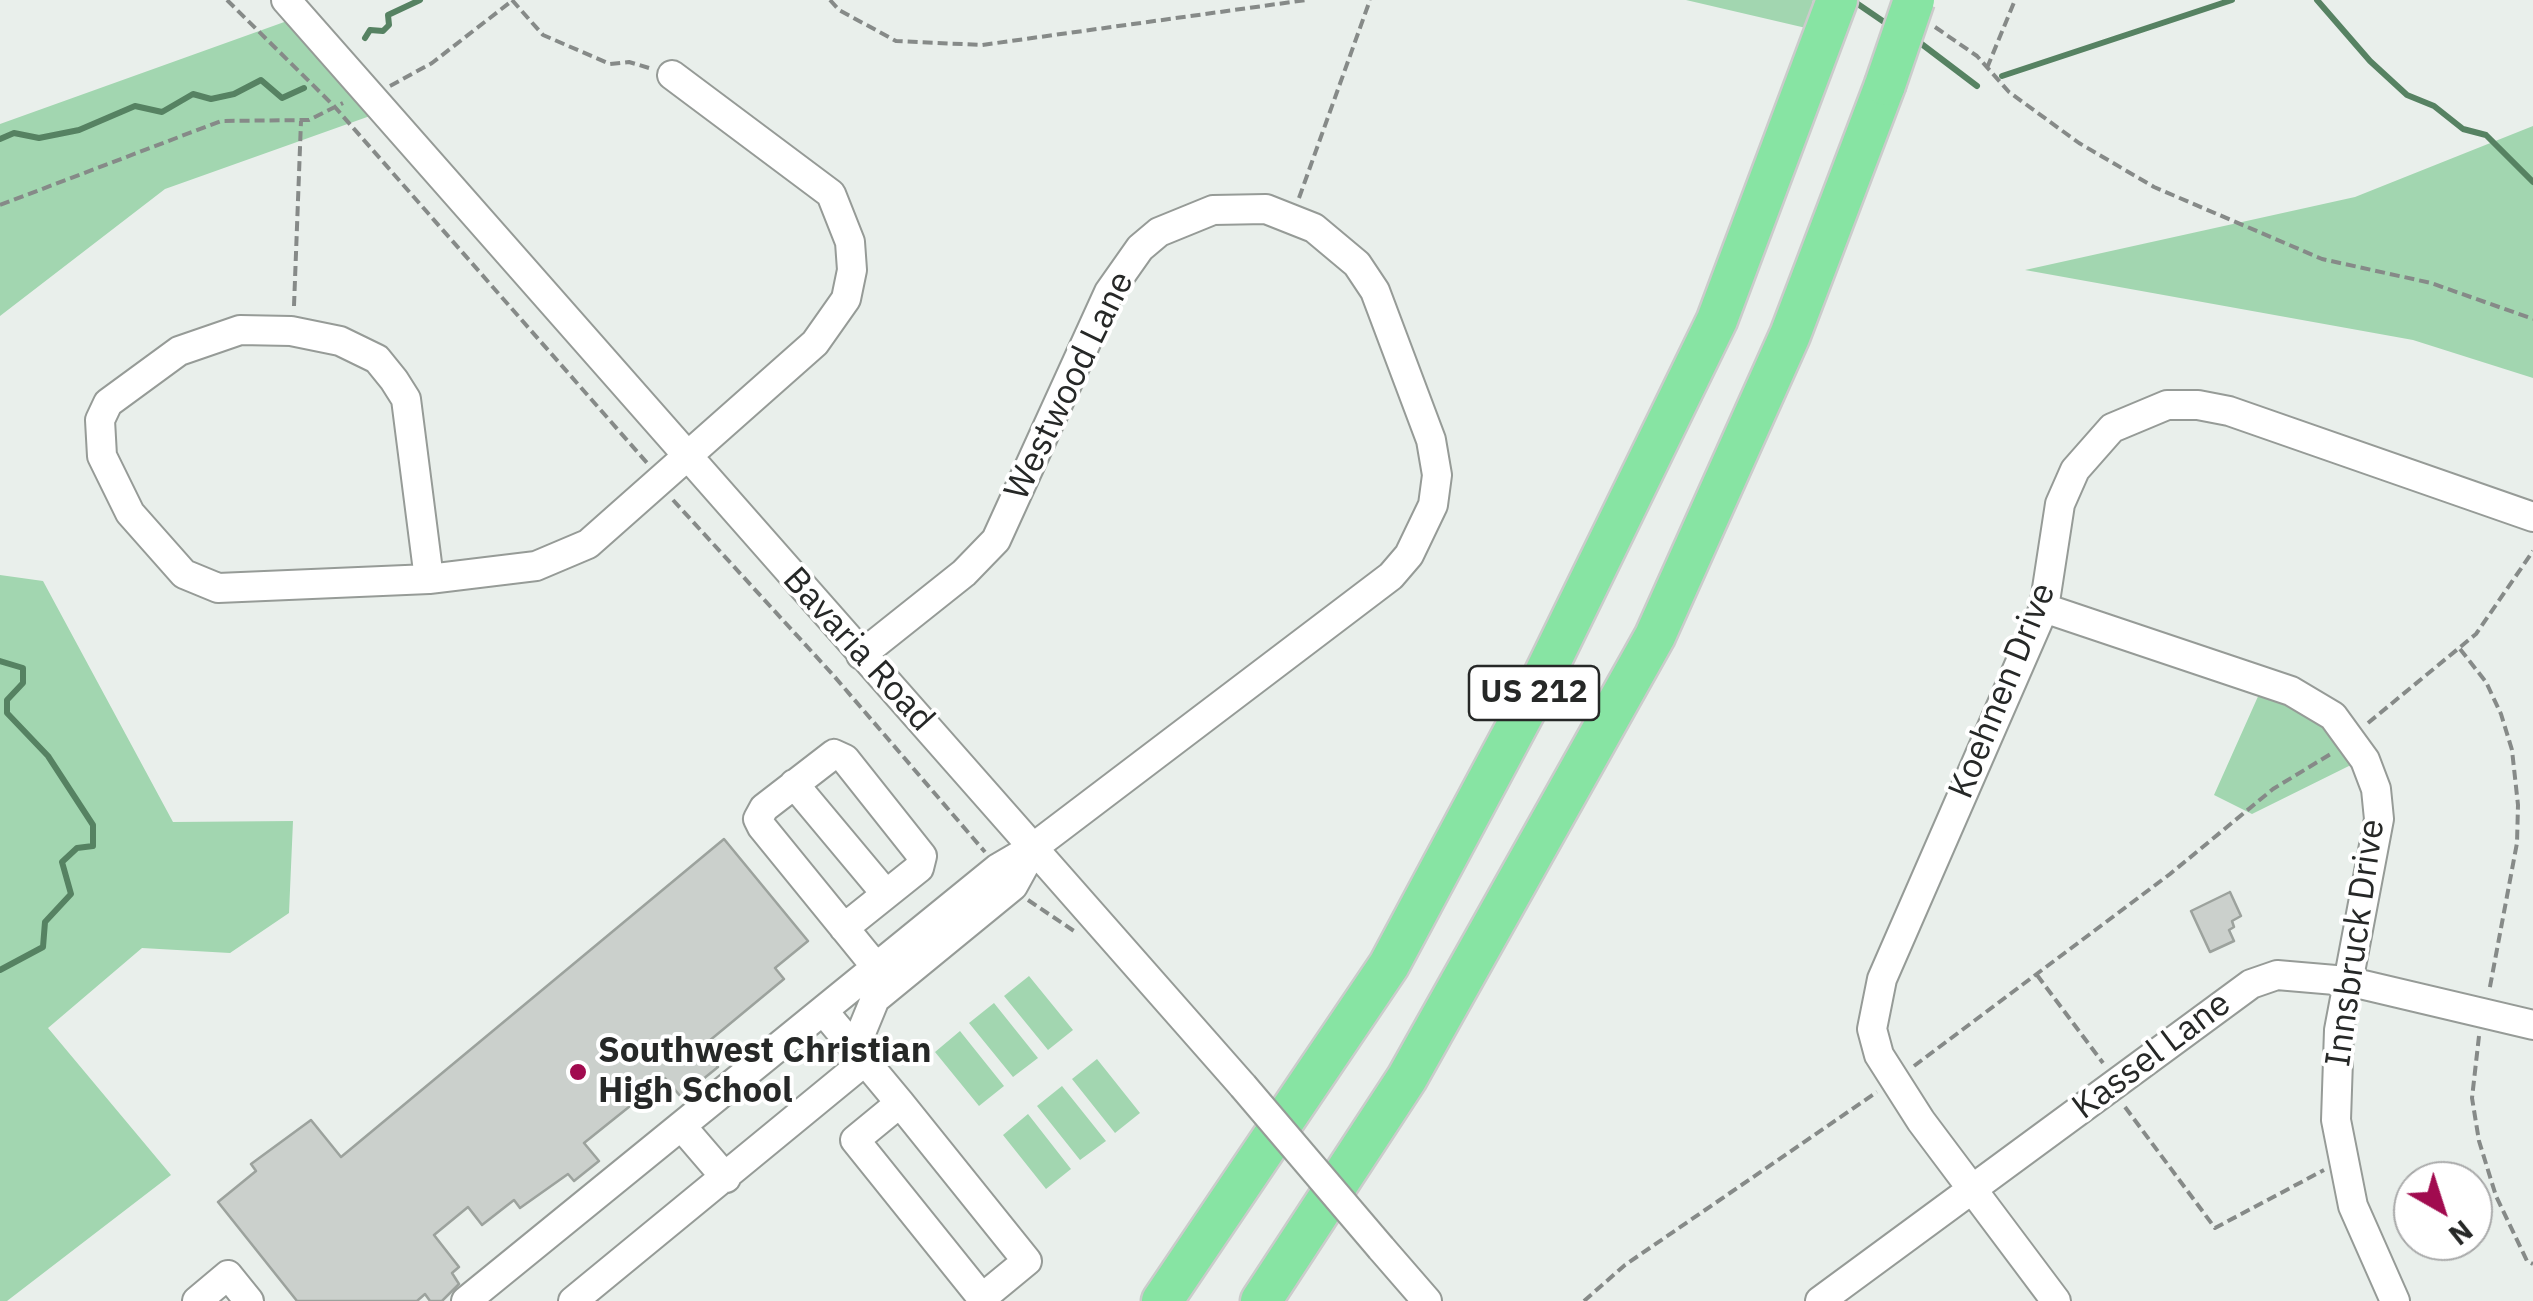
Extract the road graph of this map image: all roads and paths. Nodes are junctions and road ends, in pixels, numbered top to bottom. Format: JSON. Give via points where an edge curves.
{"nodes":[{"id":1,"x":227,"y":0,"type":"edge"},
{"id":2,"x":286,"y":0,"type":"edge"},
{"id":3,"x":513,"y":0,"type":"edge"},
{"id":4,"x":830,"y":0,"type":"edge"},
{"id":5,"x":1306,"y":0,"type":"edge"},
{"id":6,"x":1370,"y":0,"type":"edge"},
{"id":7,"x":1837,"y":0,"type":"edge"},
{"id":8,"x":2015,"y":0,"type":"edge"},
{"id":9,"x":1920,"y":10,"type":"edge"},
{"id":10,"x":1987,"y":68,"type":"junction"},
{"id":11,"x":672,"y":75,"type":"joint"},
{"id":12,"x":368,"y":94,"type":"junction"},
{"id":13,"x":334,"y":106,"type":"junction"},
{"id":14,"x":300,"y":120,"type":"junction"},
{"id":15,"x":0,"y":206,"type":"edge"},
{"id":16,"x":1292,"y":217,"type":"junction"},
{"id":17,"x":2533,"y":319,"type":"edge"},
{"id":18,"x":292,"y":331,"type":"junction"},
{"id":19,"x":686,"y":458,"type":"junction"},
{"id":20,"x":660,"y":482,"type":"junction"},
{"id":21,"x":2533,"y":517,"type":"edge"},
{"id":22,"x":2533,"y":551,"type":"edge"},
{"id":23,"x":429,"y":579,"type":"junction"},
{"id":24,"x":2044,"y":608,"type":"junction"},
{"id":25,"x":2460,"y":649,"type":"junction"},
{"id":26,"x":861,"y":655,"type":"junction"},
{"id":27,"x":2351,"y":737,"type":"junction"},
{"id":28,"x":794,"y":784,"type":"junction"},
{"id":29,"x":1034,"y":846,"type":"junction"},
{"id":30,"x":1006,"y":877,"type":"junction"},
{"id":31,"x":886,"y":894,"type":"junction"},
{"id":32,"x":844,"y":928,"type":"junction"},
{"id":33,"x":1080,"y":935,"type":"dead end"},
{"id":34,"x":2037,"y":975,"type":"junction"},
{"id":35,"x":2347,"y":981,"type":"junction"},
{"id":36,"x":871,"y":983,"type":"junction"},
{"id":37,"x":825,"y":1013,"type":"junction"},
{"id":38,"x":2484,"y":1014,"type":"junction"},
{"id":39,"x":2533,"y":1025,"type":"edge"},
{"id":40,"x":859,"y":1056,"type":"junction"},
{"id":41,"x":1894,"y":1081,"type":"junction"},
{"id":42,"x":2114,"y":1084,"type":"junction"},
{"id":43,"x":900,"y":1104,"type":"junction"},
{"id":44,"x":683,"y":1128,"type":"junction"},
{"id":45,"x":2342,"y":1161,"type":"junction"},
{"id":46,"x":726,"y":1178,"type":"junction"},
{"id":47,"x":1972,"y":1190,"type":"junction"},
{"id":48,"x":2533,"y":1264,"type":"edge"},
{"id":49,"x":196,"y":1301,"type":"edge"},
{"id":50,"x":249,"y":1301,"type":"edge"},
{"id":51,"x":466,"y":1301,"type":"edge"},
{"id":52,"x":572,"y":1301,"type":"edge"},
{"id":53,"x":1162,"y":1301,"type":"edge"},
{"id":54,"x":1261,"y":1301,"type":"edge"},
{"id":55,"x":1427,"y":1301,"type":"edge"},
{"id":56,"x":1584,"y":1301,"type":"edge"},
{"id":57,"x":1820,"y":1301,"type":"edge"},
{"id":58,"x":2056,"y":1301,"type":"edge"},
{"id":59,"x":2394,"y":1301,"type":"edge"}],
"edges":[{"from":1,"to":13,"type":"path"},
{"from":2,"to":12,"type":"street","name":"Bavaria Road"},
{"from":3,"to":11,"type":"path","via":[[542,36],[610,64],[629,62]]},
{"from":3,"to":12,"type":"path","via":[[432,62]]},
{"from":4,"to":5,"type":"path","via":[[896,41],[982,45]]},
{"from":6,"to":16,"type":"path"},
{"from":7,"to":53,"type":"highway","number":"US 212","via":[[1718,320],[1542,679],[1389,965]]},
{"from":8,"to":10,"type":"path"},
{"from":9,"to":10,"type":"path"},
{"from":9,"to":54,"type":"highway","number":"US 212","bridge":true,"via":[[1885,84],[1790,335],[1655,636],[1406,1078]]},
{"from":10,"to":17,"type":"path","via":[[2079,143],[2154,187],[2322,259],[2430,283]]},
{"from":11,"to":19,"type":"street","via":[[830,194],[843,216],[852,270],[846,299],[815,344]]},
{"from":12,"to":13,"type":"path"},
{"from":12,"to":19,"type":"street","name":"Bavaria Road"},
{"from":13,"to":14,"type":"path"},
{"from":13,"to":20,"type":"path"},
{"from":14,"to":15,"type":"path","via":[[222,121]]},
{"from":14,"to":18,"type":"path"},
{"from":16,"to":26,"type":"street","name":"Westwood Lane","via":[[1240,206],[1213,210],[1184,218],[1140,248],[1109,292],[996,540]]},
{"from":16,"to":29,"type":"street","name":"Westwood Lane","via":[[1334,240],[1375,291],[1432,440],[1437,474],[1424,529],[1391,576]]},
{"from":18,"to":23,"type":"street","via":[[340,341],[376,359],[406,400]]},
{"from":18,"to":23,"type":"street","via":[[240,330],[179,351],[108,404],[98,437],[130,513],[184,574],[218,588]]},
{"from":19,"to":20,"type":"street"},
{"from":19,"to":26,"type":"street","name":"Bavaria Road"},
{"from":20,"to":23,"type":"street","via":[[588,544],[562,556],[536,566]]},
{"from":20,"to":30,"type":"path"},
{"from":21,"to":24,"type":"street","name":"Koehnen Drive","via":[[2230,412],[2167,405],[2112,428],[2075,470],[2060,504]]},
{"from":22,"to":25,"type":"path"},
{"from":24,"to":27,"type":"street","name":"Innsbruck Drive","via":[[2290,691],[2333,716]]},
{"from":24,"to":41,"type":"street","name":"Koehnen Drive","via":[[1882,979],[1872,1029]]},
{"from":25,"to":27,"type":"path"},
{"from":25,"to":38,"type":"path","via":[[2501,714],[2518,805],[2517,843]]},
{"from":26,"to":29,"type":"street","name":"Bavaria Road"},
{"from":27,"to":34,"type":"path"},
{"from":27,"to":35,"type":"street","name":"Innsbruck Drive","via":[[2376,789],[2379,819]]},
{"from":28,"to":31,"type":"street"},
{"from":28,"to":31,"type":"street","via":[[829,756],[846,758],[922,856],[919,868]]},
{"from":28,"to":32,"type":"street","via":[[758,819]]},
{"from":29,"to":30,"type":"street"},
{"from":29,"to":55,"type":"street","name":"Bavaria Road","bridge":true},
{"from":30,"to":33,"type":"path"},
{"from":30,"to":36,"type":"street"},
{"from":31,"to":32,"type":"street"},
{"from":32,"to":36,"type":"street"},
{"from":34,"to":41,"type":"path"},
{"from":34,"to":42,"type":"path"},
{"from":35,"to":38,"type":"street","name":"Kassel Lane"},
{"from":35,"to":42,"type":"street","name":"Kassel Lane","via":[[2276,975],[2252,984]]},
{"from":35,"to":45,"type":"street","name":"Innsbruck Drive","via":[[2336,1068]]},
{"from":36,"to":37,"type":"street"},
{"from":36,"to":40,"type":"street"},
{"from":37,"to":40,"type":"street"},
{"from":37,"to":44,"type":"street"},
{"from":38,"to":39,"type":"street","name":"Kassel Lane"},
{"from":38,"to":48,"type":"path","via":[[2472,1098],[2478,1141],[2496,1196]]},
{"from":40,"to":43,"type":"street"},
{"from":40,"to":46,"type":"street"},
{"from":41,"to":47,"type":"street","name":"Koehnen Drive"},
{"from":41,"to":56,"type":"path","via":[[1625,1265]]},
{"from":42,"to":45,"type":"path","via":[[2119,1100],[2214,1228]]},
{"from":42,"to":47,"type":"street","name":"Kassel Lane"},
{"from":43,"to":43,"type":"street","via":[[1027,1261],[982,1298],[855,1140]]},
{"from":44,"to":46,"type":"street"},
{"from":44,"to":51,"type":"street"},
{"from":45,"to":59,"type":"street","name":"Innsbruck Drive","via":[[2372,1257]]},
{"from":46,"to":52,"type":"street"},
{"from":47,"to":57,"type":"street","name":"Kassel Lane"},
{"from":47,"to":58,"type":"street","name":"Koehnen Drive"},
{"from":49,"to":50,"type":"street","via":[[228,1275]]}]}
